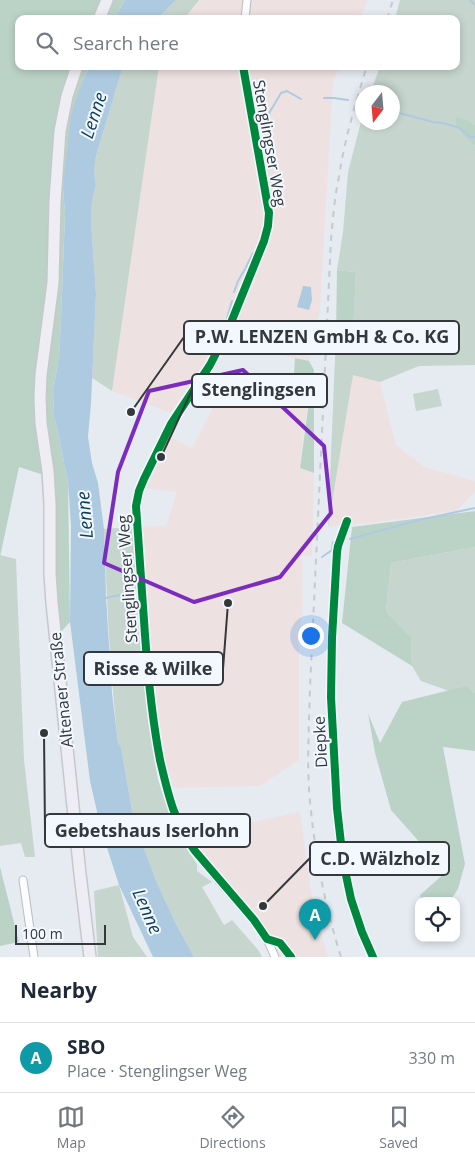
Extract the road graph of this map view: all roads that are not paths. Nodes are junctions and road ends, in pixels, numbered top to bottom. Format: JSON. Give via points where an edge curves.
{"nodes":[{"id":1,"x":108,"y":0,"type":"edge"},
{"id":2,"x":248,"y":0,"type":"edge"},
{"id":3,"x":101,"y":15,"type":"edge"},
{"id":4,"x":246,"y":15,"type":"edge"},
{"id":5,"x":76,"y":70,"type":"edge"},
{"id":6,"x":244,"y":70,"type":"edge"},
{"id":7,"x":348,"y":521,"type":"dead end"},
{"id":8,"x":23,"y":880,"type":"dead end"},
{"id":9,"x":34,"y":957,"type":"edge"},
{"id":10,"x":90,"y":957,"type":"edge"},
{"id":11,"x":275,"y":957,"type":"edge"},
{"id":12,"x":373,"y":957,"type":"edge"}],
"edges":[{"from":1,"to":3,"type":"main road"},
{"from":2,"to":4,"type":"street"},
{"from":5,"to":10,"type":"main road","name":"Altenaer Straße","via":[[60,131],[53,283],[40,398],[48,470],[52,602]]},
{"from":6,"to":11,"type":"street","name":"Stenglingser Weg","via":[[269,213],[264,241],[228,330],[210,365],[171,424],[139,490],[136,506],[149,692],[167,790],[187,840],[254,920]]},
{"from":7,"to":12,"type":"street","name":"Diepke","via":[[337,552],[332,638],[336,808],[342,861],[351,899]]},
{"from":8,"to":9,"type":"street"}]}
